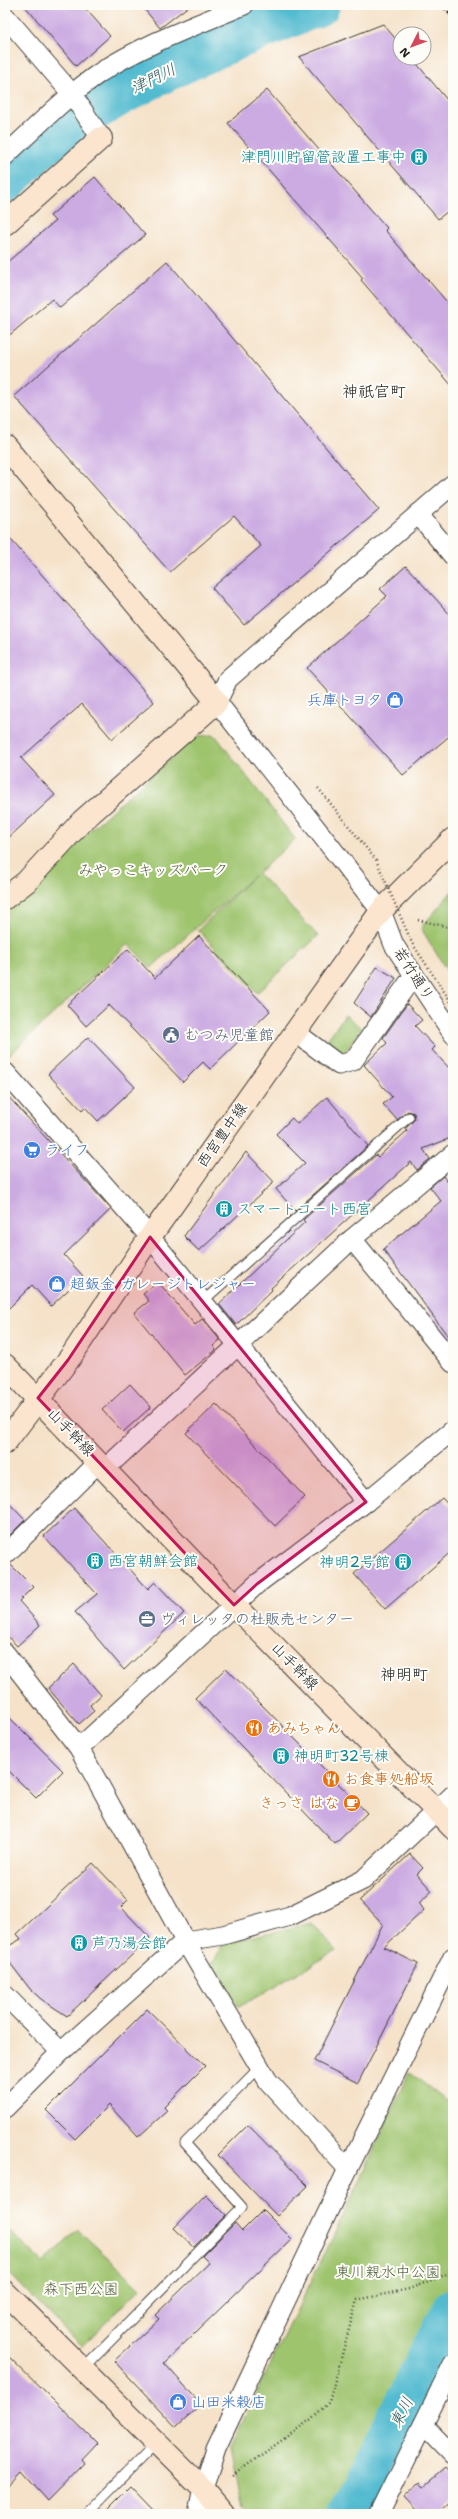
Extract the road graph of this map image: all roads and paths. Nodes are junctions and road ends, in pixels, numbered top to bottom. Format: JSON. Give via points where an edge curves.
{"nodes":[{"id":1,"x":244,"y":5,"type":"edge"},
{"id":2,"x":5,"y":16,"type":"edge"},
{"id":3,"x":72,"y":94,"type":"junction"},
{"id":4,"x":101,"y":138,"type":"joint"},
{"id":5,"x":5,"y":156,"type":"edge"},
{"id":6,"x":5,"y":224,"type":"edge"},
{"id":7,"x":5,"y":446,"type":"edge"},
{"id":8,"x":453,"y":484,"type":"edge"},
{"id":9,"x":418,"y":514,"type":"junction"},
{"id":10,"x":453,"y":556,"type":"edge"},
{"id":11,"x":217,"y":702,"type":"junction"},
{"id":12,"x":318,"y":788,"type":"dead end"},
{"id":13,"x":453,"y":839,"type":"edge"},
{"id":14,"x":5,"y":898,"type":"edge"},
{"id":15,"x":381,"y":911,"type":"junction"},
{"id":16,"x":418,"y":920,"type":"dead end"},
{"id":17,"x":453,"y":928,"type":"edge"},
{"id":18,"x":414,"y":975,"type":"junction"},
{"id":19,"x":453,"y":1005,"type":"edge"},
{"id":20,"x":296,"y":1032,"type":"junction"},
{"id":21,"x":453,"y":1034,"type":"edge"},
{"id":22,"x":5,"y":1072,"type":"edge"},
{"id":23,"x":409,"y":1117,"type":"dead end"},
{"id":24,"x":453,"y":1154,"type":"edge"},
{"id":25,"x":150,"y":1238,"type":"junction"},
{"id":26,"x":352,"y":1239,"type":"junction"},
{"id":27,"x":202,"y":1302,"type":"junction"},
{"id":28,"x":238,"y":1346,"type":"junction"},
{"id":29,"x":453,"y":1363,"type":"edge"},
{"id":30,"x":5,"y":1365,"type":"edge"},
{"id":31,"x":38,"y":1398,"type":"junction"},
{"id":32,"x":453,"y":1430,"type":"edge"},
{"id":33,"x":5,"y":1443,"type":"edge"},
{"id":34,"x":102,"y":1465,"type":"junction"},
{"id":35,"x":366,"y":1502,"type":"junction"},
{"id":36,"x":5,"y":1554,"type":"edge"},
{"id":37,"x":234,"y":1605,"type":"junction"},
{"id":38,"x":5,"y":1653,"type":"edge"},
{"id":39,"x":79,"y":1748,"type":"junction"},
{"id":40,"x":453,"y":1795,"type":"edge"},
{"id":41,"x":436,"y":1810,"type":"junction"},
{"id":42,"x":453,"y":1828,"type":"edge"},
{"id":43,"x":185,"y":1941,"type":"junction"},
{"id":44,"x":453,"y":1957,"type":"edge"},
{"id":45,"x":5,"y":1995,"type":"edge"},
{"id":46,"x":61,"y":2052,"type":"junction"},
{"id":47,"x":260,"y":2067,"type":"junction"},
{"id":48,"x":5,"y":2108,"type":"edge"},
{"id":49,"x":348,"y":2169,"type":"junction"},
{"id":50,"x":453,"y":2267,"type":"edge"},
{"id":51,"x":5,"y":2292,"type":"edge"},
{"id":52,"x":453,"y":2364,"type":"edge"},
{"id":53,"x":83,"y":2369,"type":"junction"},
{"id":54,"x":423,"y":2425,"type":"junction"},
{"id":55,"x":156,"y":2443,"type":"junction"},
{"id":56,"x":453,"y":2456,"type":"edge"},
{"id":57,"x":232,"y":2476,"type":"dead end"},
{"id":58,"x":203,"y":2489,"type":"junction"},
{"id":59,"x":86,"y":2514,"type":"edge"},
{"id":60,"x":198,"y":2514,"type":"edge"},
{"id":61,"x":224,"y":2514,"type":"edge"},
{"id":62,"x":379,"y":2514,"type":"edge"}],
"edges":[{"from":1,"to":3,"type":"street","via":[[102,72]]},
{"from":2,"to":3,"type":"street"},
{"from":3,"to":4,"type":"street"},
{"from":3,"to":5,"type":"street"},
{"from":4,"to":6,"type":"street"},
{"from":7,"to":11,"type":"street"},
{"from":8,"to":9,"type":"street"},
{"from":9,"to":10,"type":"street"},
{"from":9,"to":11,"type":"street","via":[[228,679]]},
{"from":11,"to":14,"type":"street","via":[[82,821],[26,882]]},
{"from":11,"to":15,"type":"street","name":"若竹通り"},
{"from":12,"to":19,"type":"path","bridge":true,"via":[[376,860],[412,943]]},
{"from":13,"to":15,"type":"street","name":"西宮豊中線"},
{"from":15,"to":18,"type":"street","name":"若竹通り","via":[[394,944]]},
{"from":15,"to":20,"type":"street","name":"西宮豊中線"},
{"from":16,"to":17,"type":"path"},
{"from":18,"to":20,"type":"street","via":[[353,1061],[339,1066]]},
{"from":18,"to":21,"type":"street","name":"若竹通り"},
{"from":20,"to":25,"type":"street","name":"西宮豊中線"},
{"from":22,"to":25,"type":"street"},
{"from":23,"to":27,"type":"lane"},
{"from":24,"to":26,"type":"street"},
{"from":25,"to":27,"type":"street"},
{"from":25,"to":31,"type":"street","name":"西宮豊中線","via":[[72,1355]]},
{"from":26,"to":28,"type":"street"},
{"from":26,"to":29,"type":"street"},
{"from":27,"to":28,"type":"street"},
{"from":28,"to":34,"type":"street"},
{"from":28,"to":35,"type":"street"},
{"from":30,"to":31,"type":"street","name":"山手幹線"},
{"from":31,"to":33,"type":"street","name":"西宮豊中線"},
{"from":31,"to":34,"type":"street","name":"山手幹線"},
{"from":32,"to":35,"type":"street"},
{"from":34,"to":36,"type":"street"},
{"from":34,"to":37,"type":"street","name":"山手幹線"},
{"from":35,"to":37,"type":"street","via":[[257,1584]]},
{"from":37,"to":39,"type":"street"},
{"from":37,"to":41,"type":"street","name":"山手幹線"},
{"from":38,"to":39,"type":"street"},
{"from":39,"to":43,"type":"street"},
{"from":40,"to":41,"type":"street"},
{"from":41,"to":42,"type":"street","name":"山手幹線"},
{"from":41,"to":43,"type":"street","via":[[363,1880],[290,1916],[223,1935]]},
{"from":43,"to":46,"type":"street"},
{"from":43,"to":47,"type":"street"},
{"from":44,"to":49,"type":"street"},
{"from":45,"to":46,"type":"street"},
{"from":46,"to":48,"type":"street"},
{"from":47,"to":49,"type":"street","via":[[268,2081]]},
{"from":47,"to":53,"type":"lane","via":[[185,2144],[242,2207]]},
{"from":49,"to":58,"type":"street","via":[[216,2448]]},
{"from":50,"to":57,"type":"path","via":[[450,2273],[409,2289],[356,2300],[330,2402],[310,2420]]},
{"from":51,"to":53,"type":"street"},
{"from":52,"to":54,"type":"street"},
{"from":53,"to":55,"type":"street"},
{"from":54,"to":56,"type":"street"},
{"from":54,"to":62,"type":"street"},
{"from":55,"to":58,"type":"street"},
{"from":55,"to":59,"type":"lane"},
{"from":58,"to":60,"type":"street"},
{"from":58,"to":61,"type":"street"}]}
